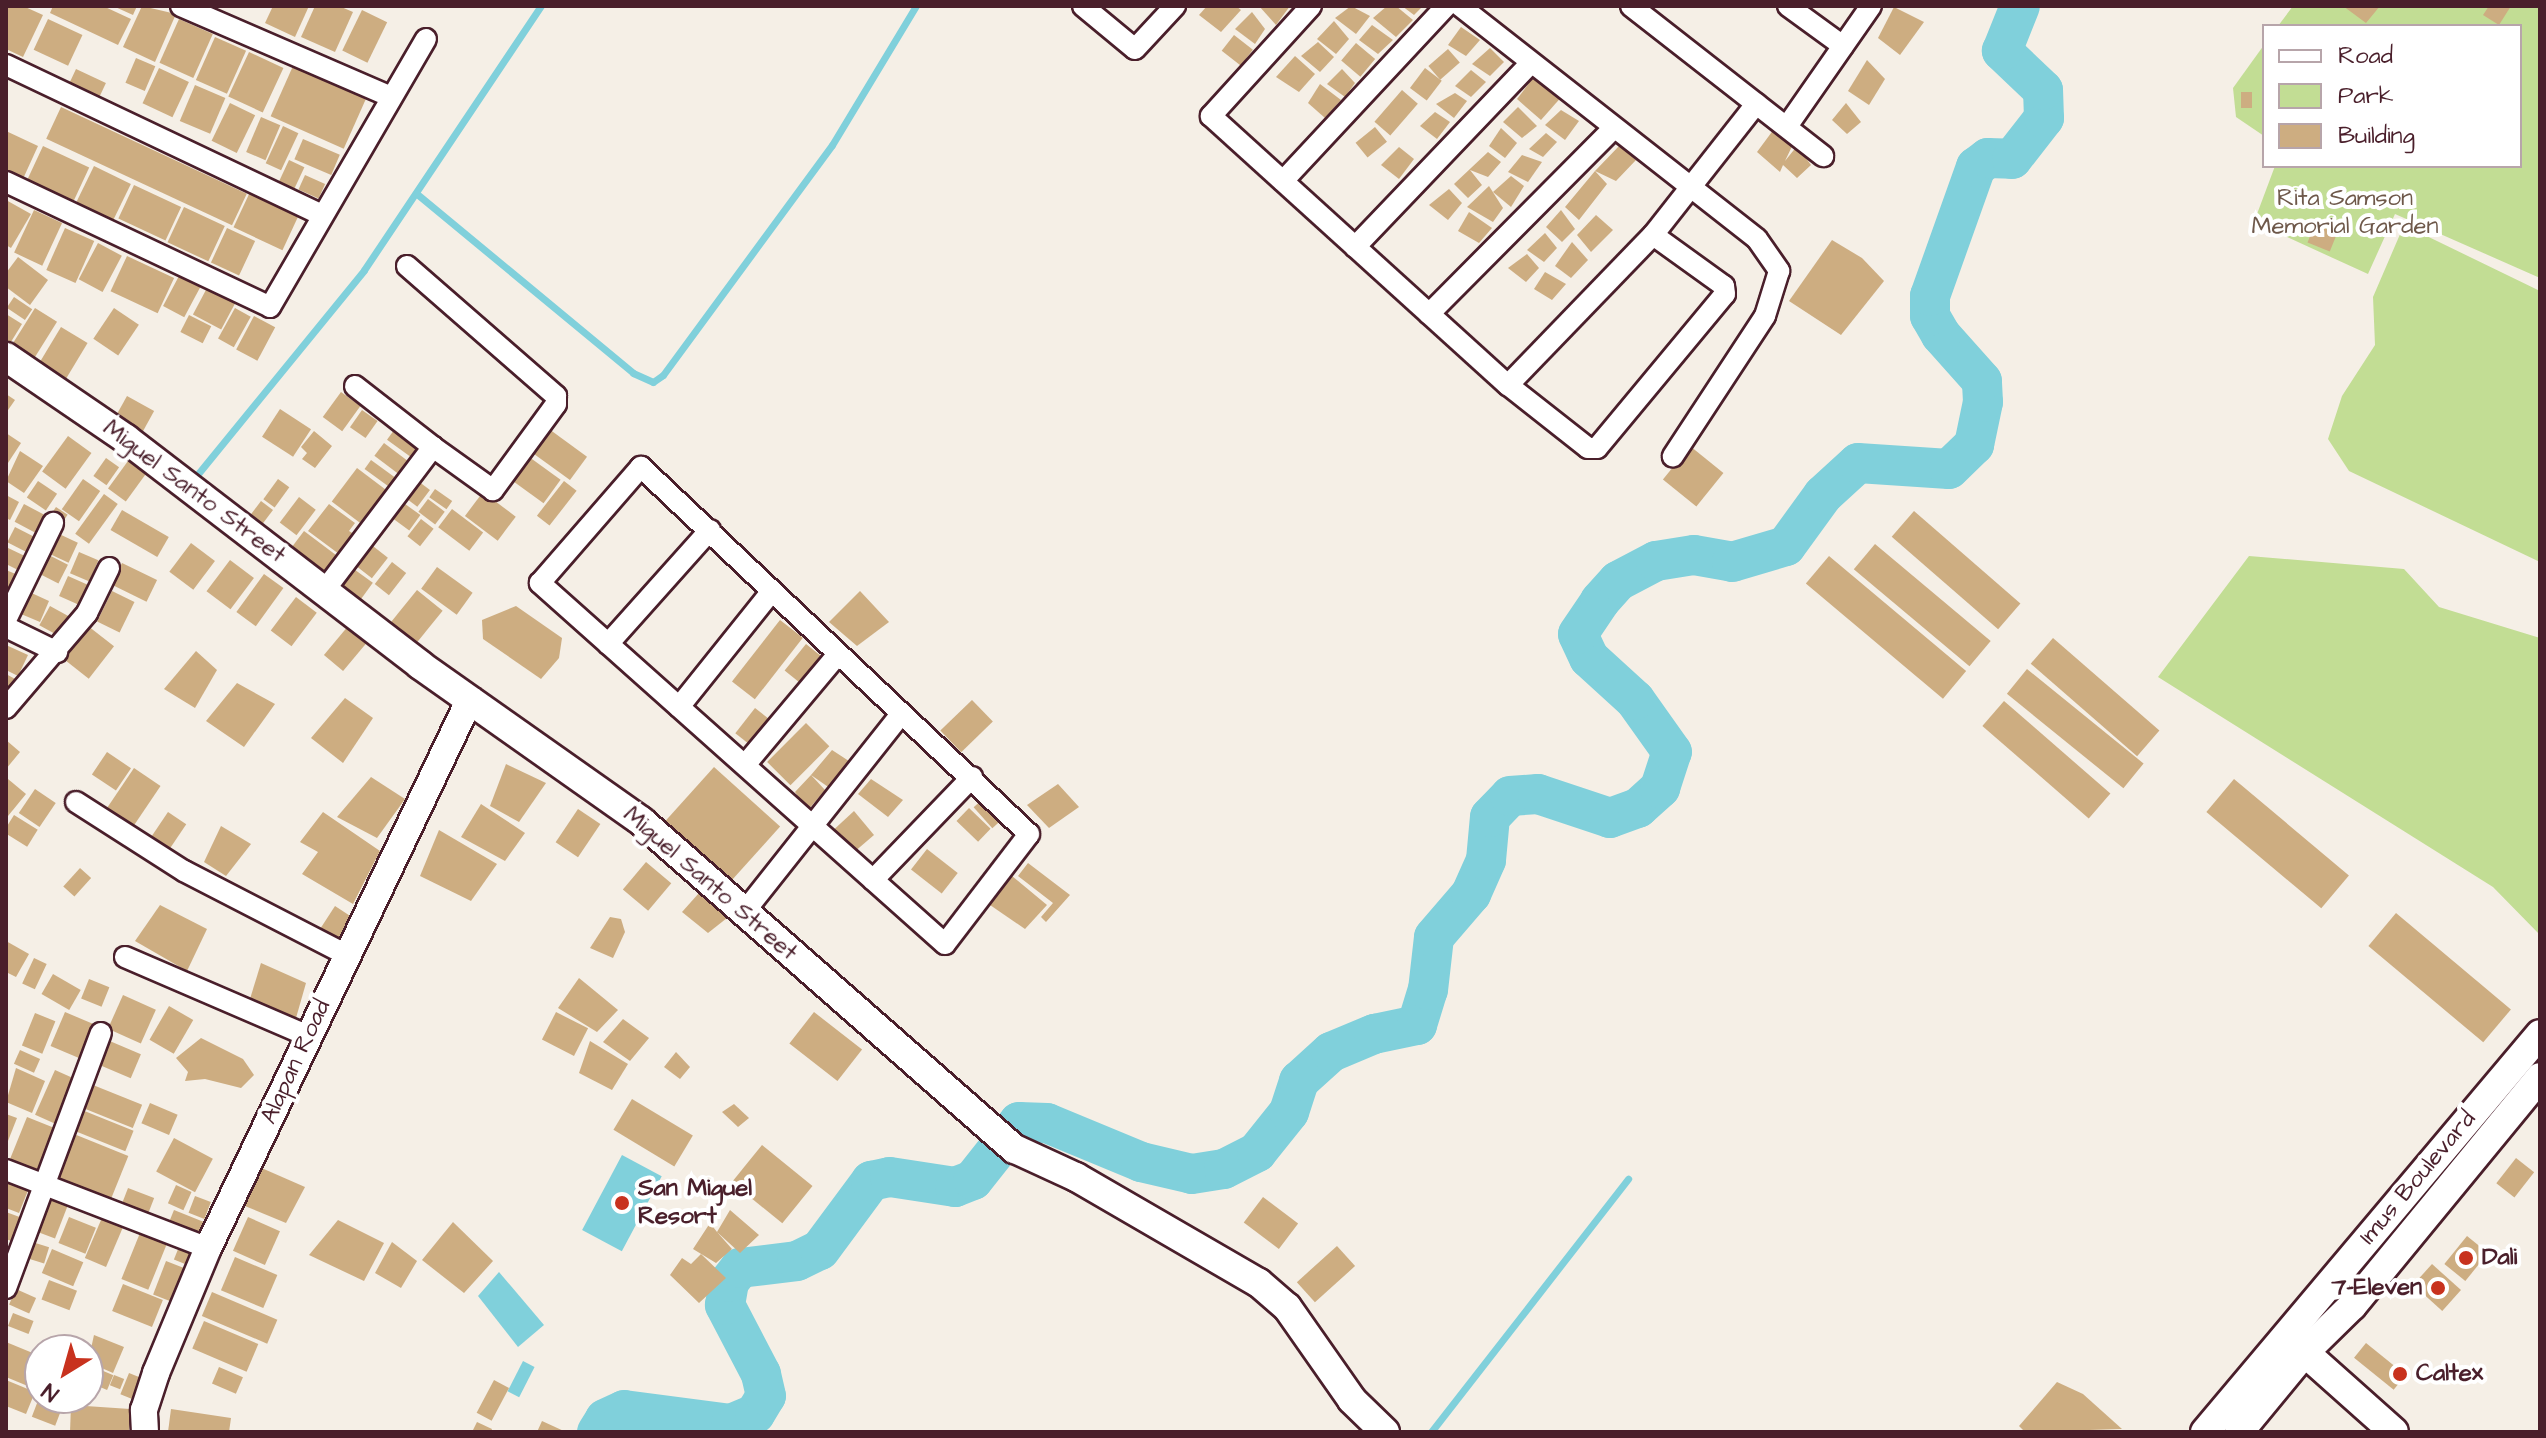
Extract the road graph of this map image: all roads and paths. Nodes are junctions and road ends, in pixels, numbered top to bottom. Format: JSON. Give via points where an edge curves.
{"nodes":[{"id":1,"x":181,"y":6,"type":"edge"},
{"id":2,"x":1083,"y":6,"type":"edge"},
{"id":3,"x":1175,"y":6,"type":"edge"},
{"id":4,"x":1311,"y":6,"type":"edge"},
{"id":5,"x":1446,"y":6,"type":"edge"},
{"id":6,"x":1460,"y":6,"type":"edge"},
{"id":7,"x":1631,"y":6,"type":"edge"},
{"id":8,"x":1788,"y":6,"type":"edge"},
{"id":9,"x":1871,"y":6,"type":"edge"},
{"id":10,"x":426,"y":39,"type":"dead end"},
{"id":11,"x":1843,"y":46,"type":"junction"},
{"id":12,"x":1531,"y":63,"type":"junction"},
{"id":13,"x":6,"y":65,"type":"edge"},
{"id":14,"x":389,"y":96,"type":"junction"},
{"id":15,"x":1756,"y":104,"type":"junction"},
{"id":16,"x":1788,"y":125,"type":"junction"},
{"id":17,"x":1614,"y":128,"type":"junction"},
{"id":18,"x":1823,"y":156,"type":"dead end"},
{"id":19,"x":1283,"y":181,"type":"junction"},
{"id":20,"x":6,"y":182,"type":"edge"},
{"id":21,"x":1692,"y":187,"type":"junction"},
{"id":22,"x":322,"y":215,"type":"junction"},
{"id":23,"x":1653,"y":235,"type":"junction"},
{"id":24,"x":1355,"y":247,"type":"junction"},
{"id":25,"x":407,"y":266,"type":"dead end"},
{"id":26,"x":1429,"y":314,"type":"junction"},
{"id":27,"x":6,"y":357,"type":"edge"},
{"id":28,"x":1508,"y":385,"type":"junction"},
{"id":29,"x":355,"y":386,"type":"dead end"},
{"id":30,"x":433,"y":447,"type":"junction"},
{"id":31,"x":1673,"y":456,"type":"dead end"},
{"id":32,"x":53,"y":523,"type":"dead end"},
{"id":33,"x":710,"y":530,"type":"junction"},
{"id":34,"x":109,"y":568,"type":"dead end"},
{"id":35,"x":324,"y":591,"type":"junction"},
{"id":36,"x":772,"y":591,"type":"junction"},
{"id":37,"x":6,"y":620,"type":"edge"},
{"id":38,"x":6,"y":627,"type":"edge"},
{"id":39,"x":608,"y":644,"type":"junction"},
{"id":40,"x":57,"y":652,"type":"junction"},
{"id":41,"x":838,"y":654,"type":"junction"},
{"id":42,"x":470,"y":699,"type":"junction"},
{"id":43,"x":679,"y":707,"type":"junction"},
{"id":44,"x":6,"y":708,"type":"edge"},
{"id":45,"x":901,"y":714,"type":"junction"},
{"id":46,"x":745,"y":765,"type":"junction"},
{"id":47,"x":972,"y":777,"type":"junction"},
{"id":48,"x":76,"y":802,"type":"dead end"},
{"id":49,"x":812,"y":825,"type":"junction"},
{"id":50,"x":873,"y":880,"type":"junction"},
{"id":51,"x":745,"y":911,"type":"junction"},
{"id":52,"x":347,"y":955,"type":"junction"},
{"id":53,"x":125,"y":957,"type":"dead end"},
{"id":54,"x":101,"y":1033,"type":"dead end"},
{"id":55,"x":2540,"y":1034,"type":"edge"},
{"id":56,"x":308,"y":1036,"type":"junction"},
{"id":57,"x":2540,"y":1077,"type":"edge"},
{"id":58,"x":6,"y":1170,"type":"edge"},
{"id":59,"x":44,"y":1184,"type":"junction"},
{"id":60,"x":208,"y":1248,"type":"junction"},
{"id":61,"x":6,"y":1288,"type":"edge"},
{"id":62,"x":2296,"y":1344,"type":"junction"},
{"id":63,"x":145,"y":1432,"type":"edge"},
{"id":64,"x":1385,"y":1432,"type":"edge"},
{"id":65,"x":2205,"y":1432,"type":"edge"},
{"id":66,"x":2239,"y":1432,"type":"edge"},
{"id":67,"x":2394,"y":1432,"type":"edge"}],
"edges":[{"from":1,"to":14,"type":"street"},
{"from":2,"to":3,"type":"street","via":[[1135,49]]},
{"from":4,"to":19,"type":"street","via":[[1211,112]]},
{"from":5,"to":19,"type":"street"},
{"from":6,"to":12,"type":"street"},
{"from":7,"to":15,"type":"street"},
{"from":8,"to":11,"type":"street"},
{"from":9,"to":11,"type":"street"},
{"from":10,"to":14,"type":"street"},
{"from":11,"to":16,"type":"street"},
{"from":12,"to":17,"type":"street"},
{"from":12,"to":24,"type":"street"},
{"from":13,"to":22,"type":"street"},
{"from":14,"to":22,"type":"street"},
{"from":15,"to":16,"type":"street"},
{"from":15,"to":21,"type":"street"},
{"from":16,"to":18,"type":"street"},
{"from":17,"to":21,"type":"street"},
{"from":17,"to":26,"type":"street"},
{"from":19,"to":24,"type":"street"},
{"from":20,"to":22,"type":"street","via":[[270,307]]},
{"from":21,"to":23,"type":"street"},
{"from":21,"to":31,"type":"street","via":[[1757,239],[1779,271],[1765,316]]},
{"from":23,"to":28,"type":"street"},
{"from":23,"to":28,"type":"street","via":[[1724,286],[1725,294],[1597,448],[1588,448]]},
{"from":24,"to":26,"type":"street"},
{"from":25,"to":30,"type":"street","via":[[556,396],[556,404],[493,490]]},
{"from":26,"to":28,"type":"street"},
{"from":27,"to":35,"type":"main road","name":"Miguel Santo Street","via":[[126,439]]},
{"from":29,"to":30,"type":"street"},
{"from":30,"to":35,"type":"street"},
{"from":32,"to":37,"type":"street"},
{"from":33,"to":36,"type":"street"},
{"from":33,"to":39,"type":"street"},
{"from":33,"to":39,"type":"street","via":[[641,467],[540,583]]},
{"from":34,"to":40,"type":"street","via":[[87,613]]},
{"from":35,"to":42,"type":"main road","name":"Miguel Santo Street"},
{"from":36,"to":41,"type":"street"},
{"from":36,"to":43,"type":"street"},
{"from":38,"to":40,"type":"street"},
{"from":39,"to":43,"type":"street"},
{"from":40,"to":44,"type":"street"},
{"from":41,"to":45,"type":"street"},
{"from":41,"to":46,"type":"street"},
{"from":42,"to":51,"type":"main road","name":"Miguel Santo Street","via":[[641,821]]},
{"from":42,"to":52,"type":"street","name":"Alapan Road"},
{"from":43,"to":46,"type":"street"},
{"from":45,"to":47,"type":"street"},
{"from":45,"to":49,"type":"street"},
{"from":46,"to":49,"type":"street"},
{"from":47,"to":50,"type":"street"},
{"from":47,"to":50,"type":"street","via":[[1029,834],[945,944]]},
{"from":48,"to":52,"type":"street","via":[[221,892]]},
{"from":49,"to":50,"type":"street"},
{"from":49,"to":51,"type":"street"},
{"from":51,"to":64,"type":"main road","name":"Miguel Santo Street","via":[[1015,1149],[1076,1177],[1259,1283],[1287,1307],[1352,1400]]},
{"from":52,"to":56,"type":"street","name":"Alapan Road"},
{"from":53,"to":56,"type":"street"},
{"from":54,"to":59,"type":"street"},
{"from":55,"to":62,"type":"main road","name":"Imus Boulevard"},
{"from":56,"to":60,"type":"street","name":"Alapan Road"},
{"from":57,"to":62,"type":"main road","name":"Imus Boulevard","via":[[2352,1306]]},
{"from":58,"to":59,"type":"street"},
{"from":59,"to":60,"type":"street"},
{"from":59,"to":61,"type":"street"},
{"from":60,"to":63,"type":"street","name":"Alapan Road","via":[[156,1373],[144,1410]]},
{"from":62,"to":65,"type":"main road","name":"Imus Boulevard"},
{"from":62,"to":66,"type":"main road","name":"Imus Boulevard"},
{"from":62,"to":67,"type":"main road"}]}
